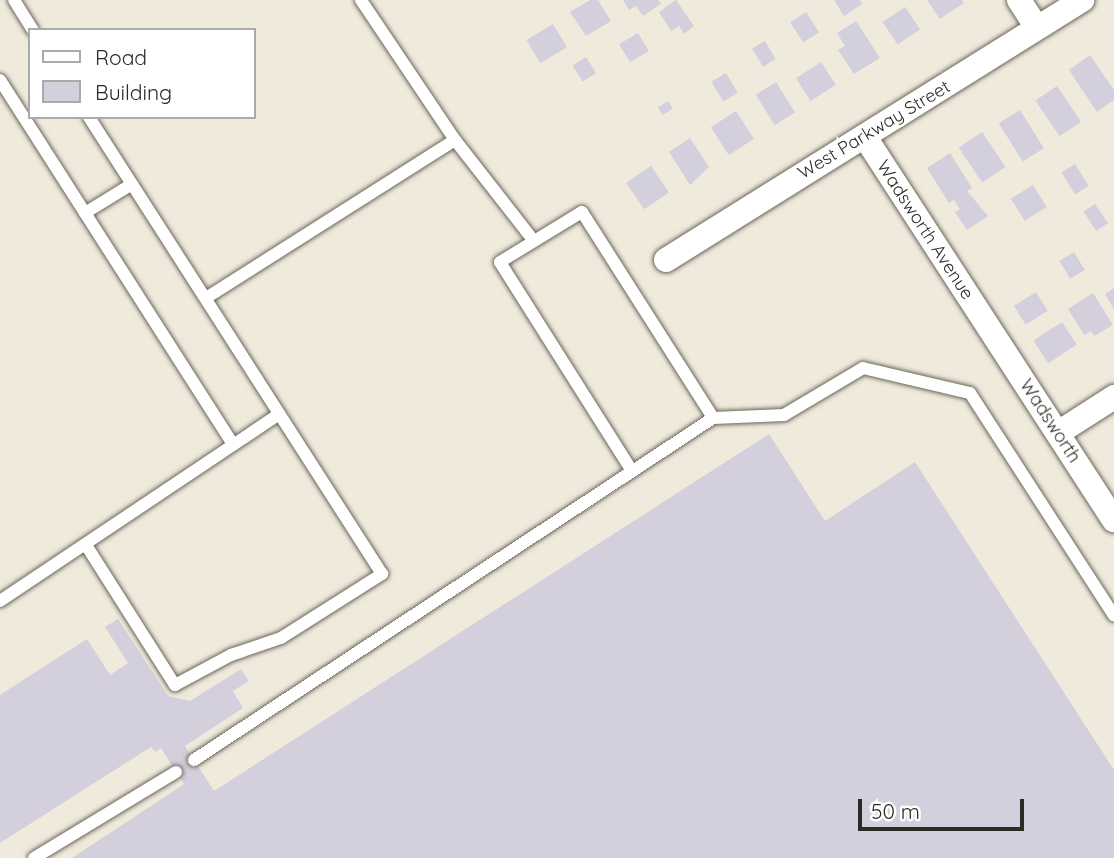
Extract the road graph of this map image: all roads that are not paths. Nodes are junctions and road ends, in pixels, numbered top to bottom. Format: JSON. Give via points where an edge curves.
{"nodes":[{"id":1,"x":14,"y":0,"type":"edge"},
{"id":2,"x":361,"y":0,"type":"edge"},
{"id":3,"x":1019,"y":0,"type":"edge"},
{"id":4,"x":1082,"y":0,"type":"edge"},
{"id":5,"x":32,"y":28,"type":"edge"},
{"id":6,"x":1037,"y":28,"type":"junction"},
{"id":7,"x":0,"y":80,"type":"edge"},
{"id":8,"x":90,"y":119,"type":"edge"},
{"id":9,"x":865,"y":137,"type":"junction"},
{"id":10,"x":455,"y":140,"type":"junction"},
{"id":11,"x":132,"y":184,"type":"junction"},
{"id":12,"x":85,"y":213,"type":"junction"},
{"id":13,"x":534,"y":241,"type":"junction"},
{"id":14,"x":666,"y":260,"type":"dead end"},
{"id":15,"x":206,"y":298,"type":"junction"},
{"id":16,"x":986,"y":323,"type":"joint"},
{"id":17,"x":1114,"y":397,"type":"edge"},
{"id":18,"x":279,"y":414,"type":"junction"},
{"id":19,"x":713,"y":418,"type":"junction"},
{"id":20,"x":1058,"y":433,"type":"junction"},
{"id":21,"x":233,"y":445,"type":"junction"},
{"id":22,"x":632,"y":471,"type":"junction"},
{"id":23,"x":1114,"y":520,"type":"edge"},
{"id":24,"x":86,"y":545,"type":"junction"},
{"id":25,"x":0,"y":601,"type":"edge"},
{"id":26,"x":1114,"y":616,"type":"edge"},
{"id":27,"x":194,"y":760,"type":"dead end"},
{"id":28,"x":176,"y":772,"type":"dead end"},
{"id":29,"x":34,"y":858,"type":"edge"}],
"edges":[{"from":1,"to":5,"type":"lane"},
{"from":2,"to":10,"type":"lane"},
{"from":3,"to":6,"type":"street"},
{"from":4,"to":6,"type":"street","name":"West Parkway Street"},
{"from":6,"to":9,"type":"street","name":"West Parkway Street"},
{"from":7,"to":12,"type":"lane"},
{"from":8,"to":11,"type":"lane"},
{"from":9,"to":14,"type":"street","name":"West Parkway Street"},
{"from":9,"to":16,"type":"street","name":"Wadsworth Avenue"},
{"from":10,"to":13,"type":"lane"},
{"from":10,"to":15,"type":"lane"},
{"from":11,"to":12,"type":"lane"},
{"from":11,"to":15,"type":"lane"},
{"from":12,"to":21,"type":"lane"},
{"from":13,"to":19,"type":"lane","via":[[582,212]]},
{"from":13,"to":22,"type":"lane","via":[[500,262]]},
{"from":15,"to":18,"type":"lane"},
{"from":16,"to":20,"type":"street","name":"Wadsworth"},
{"from":17,"to":20,"type":"street"},
{"from":18,"to":21,"type":"lane"},
{"from":18,"to":24,"type":"lane","via":[[382,574],[281,638],[231,655],[175,685]]},
{"from":19,"to":22,"type":"lane"},
{"from":19,"to":26,"type":"lane","via":[[784,415],[863,368],[970,393]]},
{"from":20,"to":23,"type":"street","name":"Wadsworth"},
{"from":21,"to":24,"type":"lane"},
{"from":22,"to":27,"type":"lane"},
{"from":24,"to":25,"type":"lane"},
{"from":28,"to":29,"type":"lane"}]}
